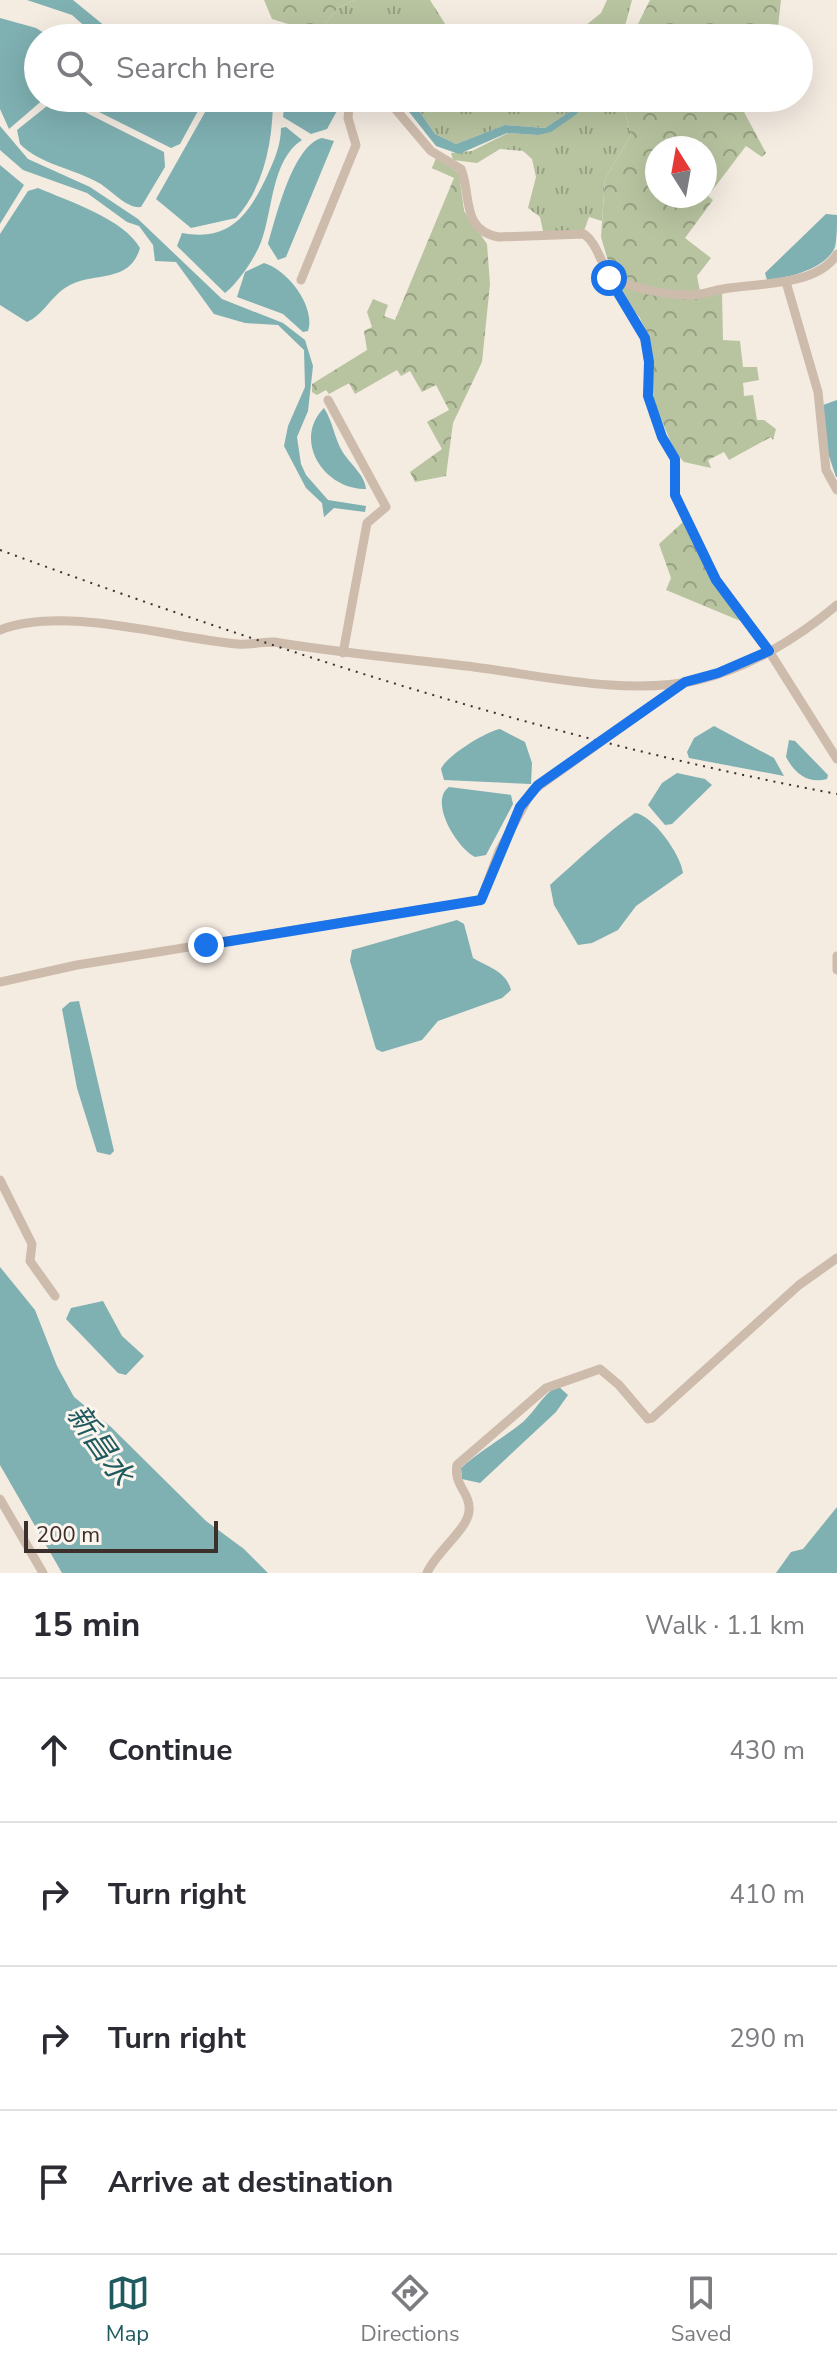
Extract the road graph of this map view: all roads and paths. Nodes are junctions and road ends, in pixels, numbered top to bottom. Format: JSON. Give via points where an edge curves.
{"nodes":[{"id":1,"x":349,"y":112,"type":"edge"},
{"id":2,"x":398,"y":112,"type":"edge"},
{"id":3,"x":837,"y":254,"type":"edge"},
{"id":4,"x":608,"y":272,"type":"junction"},
{"id":5,"x":301,"y":280,"type":"dead end"},
{"id":6,"x":786,"y":282,"type":"junction"},
{"id":7,"x":328,"y":400,"type":"dead end"},
{"id":8,"x":837,"y":490,"type":"edge"},
{"id":9,"x":837,"y":605,"type":"edge"},
{"id":10,"x":0,"y":630,"type":"edge"},
{"id":11,"x":769,"y":651,"type":"junction"},
{"id":12,"x":343,"y":653,"type":"junction"},
{"id":13,"x":685,"y":682,"type":"junction"},
{"id":14,"x":837,"y":759,"type":"edge"},
{"id":15,"x":837,"y":956,"type":"edge"},
{"id":16,"x":837,"y":970,"type":"edge"},
{"id":17,"x":0,"y":982,"type":"edge"},
{"id":18,"x":0,"y":1180,"type":"edge"},
{"id":19,"x":837,"y":1258,"type":"edge"},
{"id":20,"x":55,"y":1296,"type":"dead end"},
{"id":21,"x":0,"y":1499,"type":"edge"},
{"id":22,"x":43,"y":1573,"type":"edge"},
{"id":23,"x":427,"y":1573,"type":"edge"}],
"edges":[{"from":1,"to":5,"type":"street","via":[[356,145]]},
{"from":2,"to":4,"type":"street","via":[[431,151],[461,169],[468,213],[488,234],[584,234],[597,247]]},
{"from":3,"to":6,"type":"street","via":[[828,264]]},
{"from":4,"to":6,"type":"street","via":[[621,282],[688,295]]},
{"from":4,"to":11,"type":"street","via":[[645,338],[648,396],[675,459],[675,495],[716,580]]},
{"from":6,"to":8,"type":"street","via":[[818,392],[826,470]]},
{"from":7,"to":12,"type":"street","via":[[386,507],[367,523]]},
{"from":9,"to":11,"type":"street"},
{"from":10,"to":12,"type":"street","via":[[89,624]]},
{"from":11,"to":13,"type":"street"},
{"from":11,"to":14,"type":"street"},
{"from":12,"to":13,"type":"street","via":[[606,682]]},
{"from":13,"to":17,"type":"street","via":[[532,791],[504,840],[481,900]]},
{"from":15,"to":16,"type":"street"},
{"from":18,"to":20,"type":"street","via":[[32,1244],[30,1261]]},
{"from":19,"to":23,"type":"street","via":[[799,1285],[652,1418],[598,1369],[546,1388],[457,1465],[457,1484],[468,1500],[469,1516]]},
{"from":21,"to":22,"type":"street"}]}
